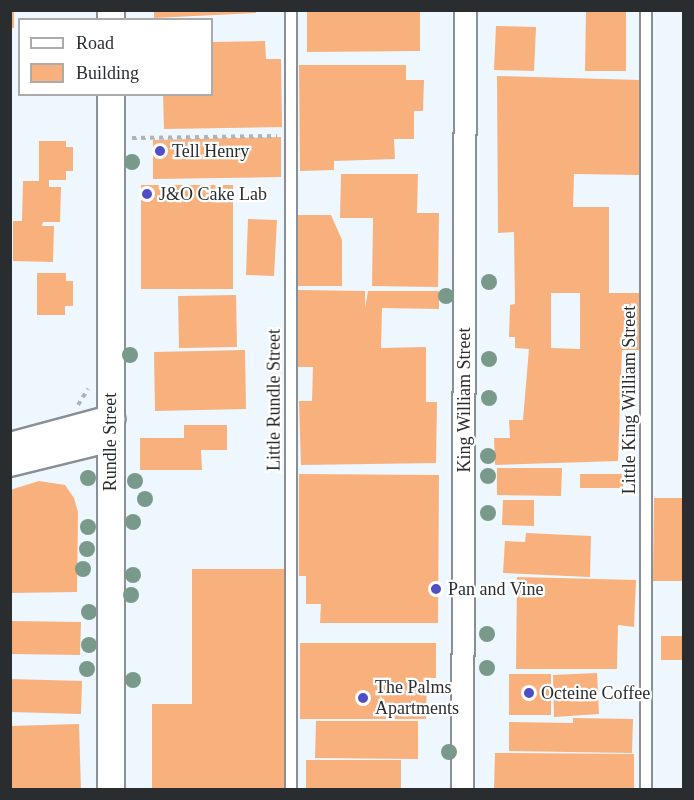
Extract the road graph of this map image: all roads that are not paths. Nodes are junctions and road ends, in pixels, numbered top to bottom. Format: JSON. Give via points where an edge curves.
{"nodes":[{"id":1,"x":291,"y":10,"type":"edge"},
{"id":2,"x":465,"y":10,"type":"edge"},
{"id":3,"x":646,"y":10,"type":"edge"},
{"id":4,"x":111,"y":96,"type":"edge"},
{"id":5,"x":111,"y":429,"type":"junction"},
{"id":6,"x":10,"y":446,"type":"edge"},
{"id":7,"x":10,"y":463,"type":"edge"},
{"id":8,"x":111,"y":789,"type":"edge"},
{"id":9,"x":291,"y":789,"type":"edge"},
{"id":10,"x":462,"y":789,"type":"edge"},
{"id":11,"x":646,"y":789,"type":"edge"}],
"edges":[{"from":1,"to":9,"type":"lane","name":"Little Rundle Street"},
{"from":2,"to":10,"type":"street","name":"King William Street"},
{"from":3,"to":11,"type":"lane","name":"Little King William Street"},
{"from":4,"to":5,"type":"street","name":"Rundle Street"},
{"from":5,"to":6,"type":"street"},
{"from":5,"to":7,"type":"street"},
{"from":5,"to":8,"type":"street","name":"Rundle Street"}]}
